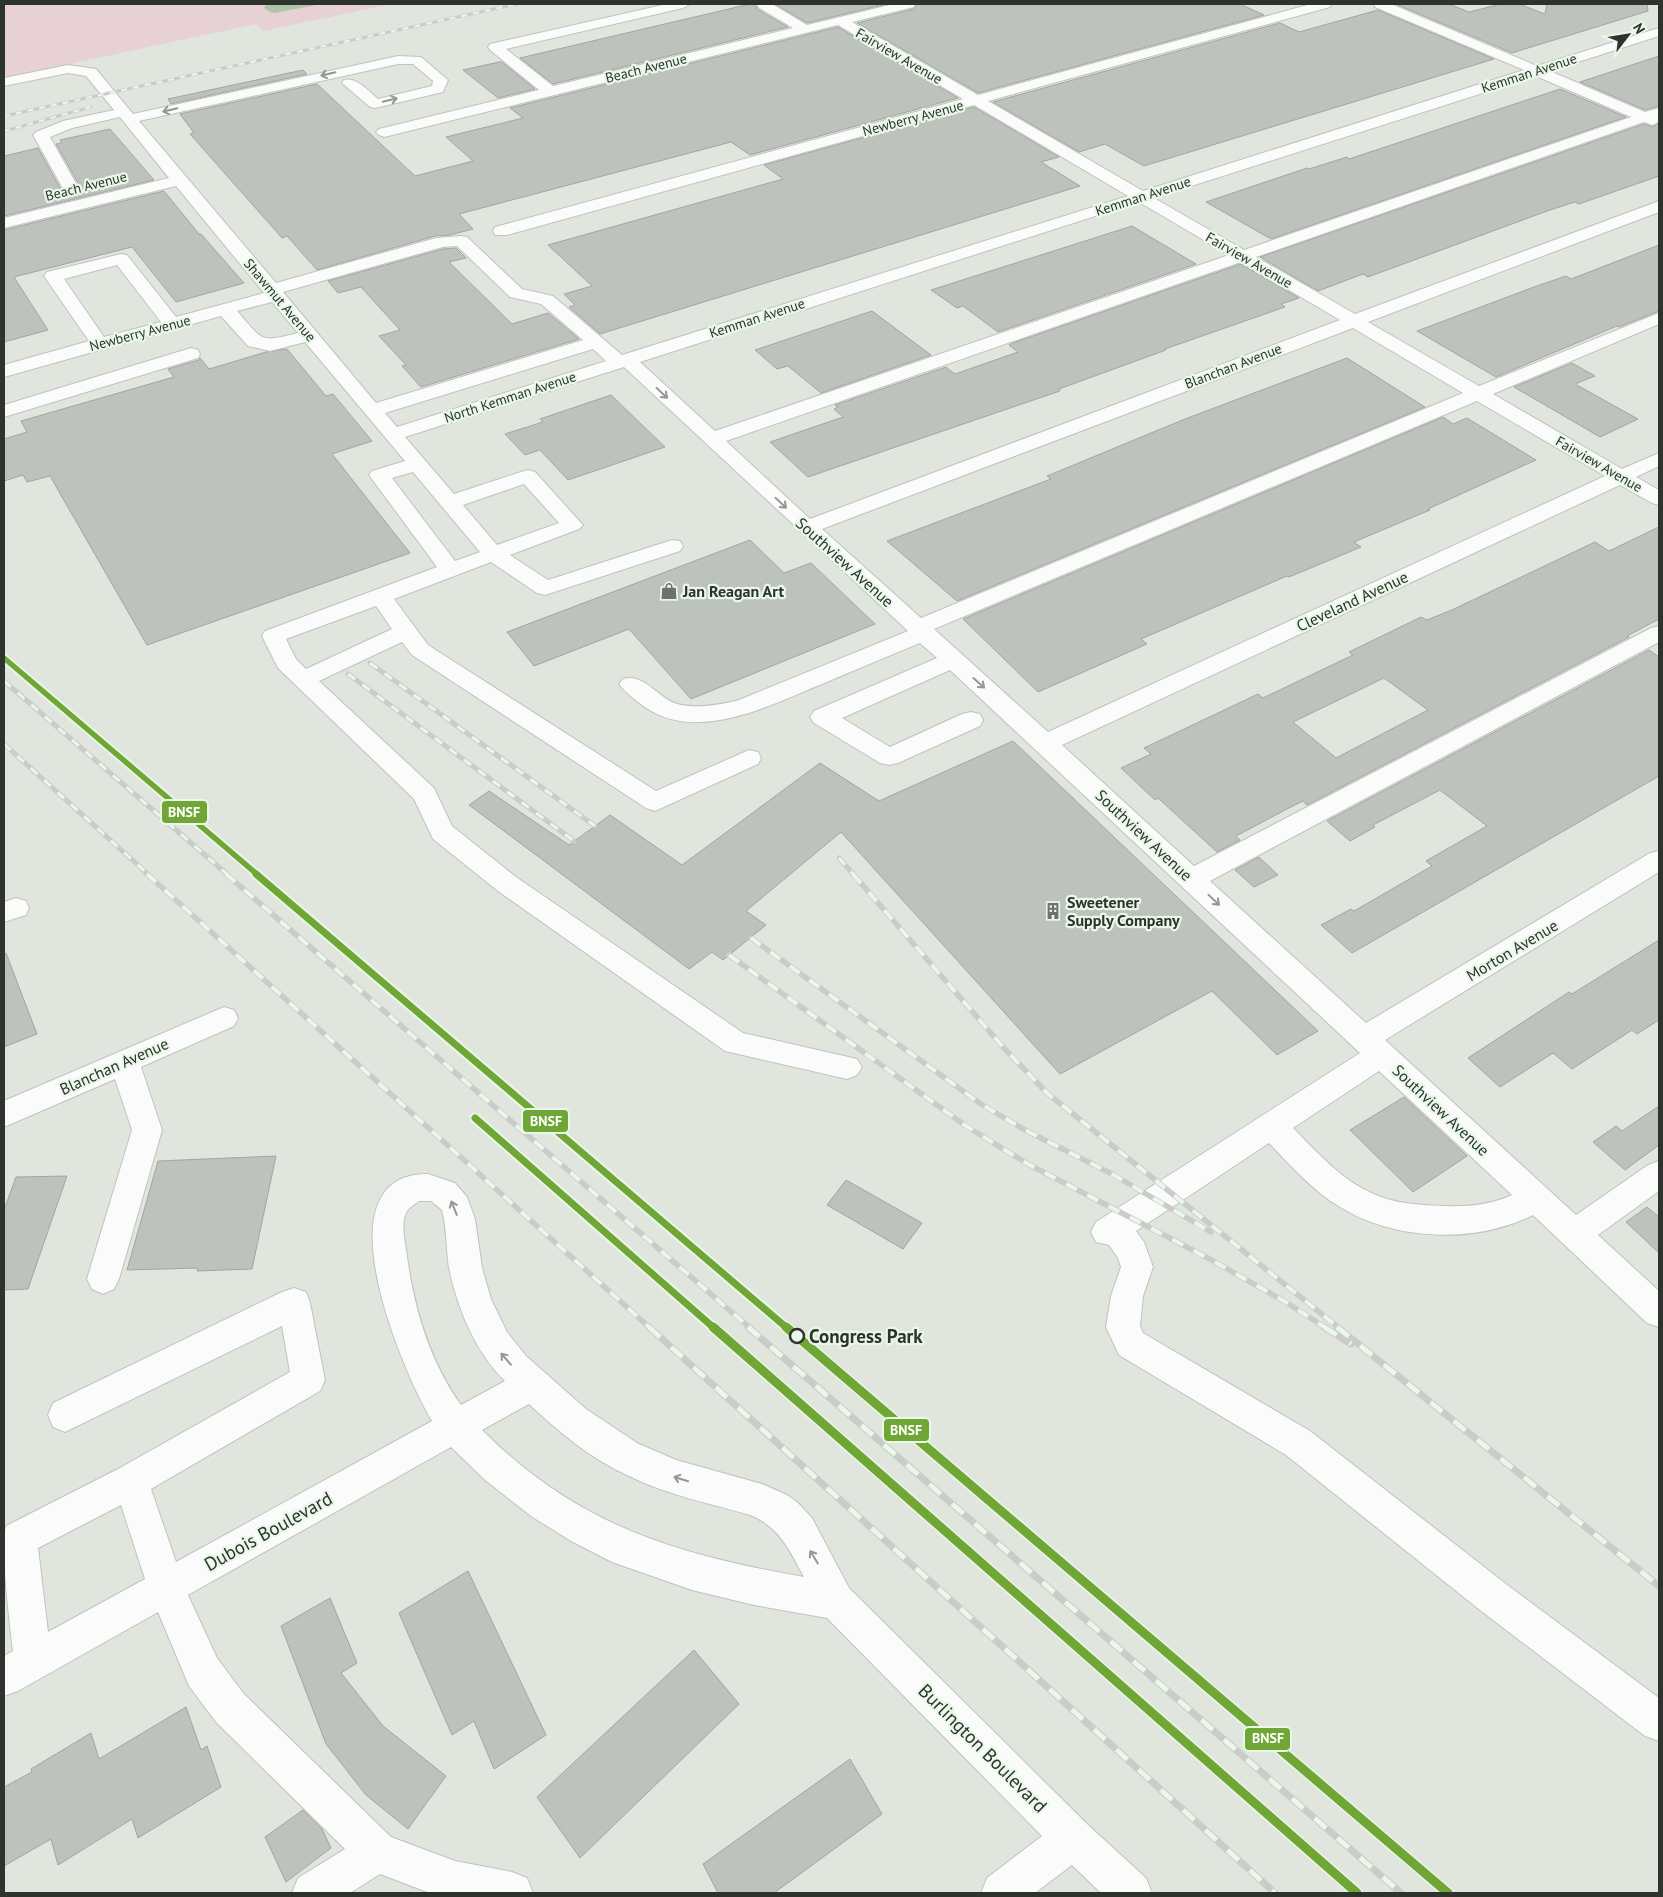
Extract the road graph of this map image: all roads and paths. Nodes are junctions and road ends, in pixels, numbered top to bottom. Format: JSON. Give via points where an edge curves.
{"nodes":[{"id":1,"x":683,"y":4,"type":"edge"},
{"id":2,"x":763,"y":4,"type":"edge"},
{"id":3,"x":909,"y":4,"type":"edge"},
{"id":4,"x":1325,"y":4,"type":"edge"},
{"id":5,"x":1380,"y":4,"type":"edge"},
{"id":6,"x":840,"y":21,"type":"junction"},
{"id":7,"x":804,"y":29,"type":"junction"},
{"id":8,"x":1659,"y":32,"type":"edge"},
{"id":9,"x":367,"y":66,"type":"junction"},
{"id":10,"x":1537,"y":71,"type":"junction"},
{"id":11,"x":432,"y":72,"type":"junction"},
{"id":12,"x":413,"y":76,"type":"dead end"},
{"id":13,"x":4,"y":82,"type":"edge"},
{"id":14,"x":376,"y":85,"type":"dead end"},
{"id":15,"x":353,"y":86,"type":"junction"},
{"id":16,"x":550,"y":91,"type":"junction"},
{"id":17,"x":976,"y":100,"type":"junction"},
{"id":18,"x":1654,"y":117,"type":"edge"},
{"id":19,"x":131,"y":121,"type":"junction"},
{"id":20,"x":384,"y":132,"type":"dead end"},
{"id":21,"x":168,"y":166,"type":"junction"},
{"id":22,"x":148,"y":171,"type":"dead end"},
{"id":23,"x":179,"y":180,"type":"junction"},
{"id":24,"x":91,"y":185,"type":"dead end"},
{"id":25,"x":60,"y":196,"type":"junction"},
{"id":26,"x":1141,"y":196,"type":"junction"},
{"id":27,"x":1659,"y":206,"type":"edge"},
{"id":28,"x":4,"y":223,"type":"edge"},
{"id":29,"x":501,"y":231,"type":"dead end"},
{"id":30,"x":1241,"y":255,"type":"junction"},
{"id":31,"x":274,"y":293,"type":"junction"},
{"id":32,"x":225,"y":309,"type":"junction"},
{"id":33,"x":1659,"y":318,"type":"edge"},
{"id":34,"x":1354,"y":321,"type":"junction"},
{"id":35,"x":172,"y":324,"type":"junction"},
{"id":36,"x":310,"y":335,"type":"junction"},
{"id":37,"x":106,"y":342,"type":"junction"},
{"id":38,"x":596,"y":342,"type":"junction"},
{"id":39,"x":191,"y":354,"type":"dead end"},
{"id":40,"x":622,"y":361,"type":"junction"},
{"id":41,"x":4,"y":371,"type":"edge"},
{"id":42,"x":135,"y":371,"type":"junction"},
{"id":43,"x":1478,"y":393,"type":"junction"},
{"id":44,"x":373,"y":410,"type":"junction"},
{"id":45,"x":4,"y":411,"type":"edge"},
{"id":46,"x":394,"y":434,"type":"junction"},
{"id":47,"x":712,"y":439,"type":"junction"},
{"id":48,"x":1659,"y":459,"type":"edge"},
{"id":49,"x":418,"y":464,"type":"junction"},
{"id":50,"x":1621,"y":476,"type":"junction"},
{"id":51,"x":1659,"y":499,"type":"edge"},
{"id":52,"x":450,"y":502,"type":"junction"},
{"id":53,"x":807,"y":527,"type":"junction"},
{"id":54,"x":672,"y":546,"type":"dead end"},
{"id":55,"x":492,"y":553,"type":"junction"},
{"id":56,"x":450,"y":569,"type":"junction"},
{"id":57,"x":380,"y":596,"type":"junction"},
{"id":58,"x":920,"y":630,"type":"junction"},
{"id":59,"x":406,"y":631,"type":"junction"},
{"id":60,"x":1659,"y":633,"type":"edge"},
{"id":61,"x":953,"y":660,"type":"junction"},
{"id":62,"x":304,"y":679,"type":"junction"},
{"id":63,"x":631,"y":684,"type":"dead end"},
{"id":64,"x":971,"y":720,"type":"dead end"},
{"id":65,"x":1045,"y":743,"type":"junction"},
{"id":66,"x":749,"y":758,"type":"dead end"},
{"id":67,"x":1659,"y":860,"type":"edge"},
{"id":68,"x":1191,"y":879,"type":"junction"},
{"id":69,"x":224,"y":1018,"type":"dead end"},
{"id":70,"x":1373,"y":1047,"type":"junction"},
{"id":71,"x":124,"y":1061,"type":"junction"},
{"id":72,"x":846,"y":1067,"type":"dead end"},
{"id":73,"x":4,"y":1114,"type":"edge"},
{"id":74,"x":1271,"y":1126,"type":"junction"},
{"id":75,"x":1659,"y":1174,"type":"edge"},
{"id":76,"x":1536,"y":1198,"type":"junction"},
{"id":77,"x":1575,"y":1234,"type":"junction"},
{"id":78,"x":103,"y":1279,"type":"dead end"},
{"id":79,"x":1659,"y":1312,"type":"edge"},
{"id":80,"x":532,"y":1384,"type":"junction"},
{"id":81,"x":65,"y":1414,"type":"dead end"},
{"id":82,"x":456,"y":1426,"type":"junction"},
{"id":83,"x":131,"y":1481,"type":"junction"},
{"id":84,"x":166,"y":1587,"type":"junction"},
{"id":85,"x":836,"y":1601,"type":"junction"},
{"id":86,"x":18,"y":1669,"type":"edge"},
{"id":87,"x":1659,"y":1722,"type":"edge"},
{"id":88,"x":1073,"y":1838,"type":"junction"},
{"id":89,"x":377,"y":1852,"type":"junction"},
{"id":90,"x":314,"y":1893,"type":"edge"},
{"id":91,"x":512,"y":1893,"type":"edge"},
{"id":92,"x":1002,"y":1893,"type":"edge"},
{"id":93,"x":1131,"y":1893,"type":"edge"}],
"edges":[{"from":1,"to":16,"type":"street","via":[[495,47]]},
{"from":2,"to":7,"type":"street"},
{"from":3,"to":6,"type":"street","name":"Beach Avenue"},
{"from":4,"to":17,"type":"street","name":"Newberry Avenue"},
{"from":5,"to":10,"type":"street"},
{"from":6,"to":7,"type":"street","name":"Beach Avenue"},
{"from":6,"to":17,"type":"street","name":"Fairview Avenue"},
{"from":7,"to":16,"type":"street","name":"Beach Avenue"},
{"from":8,"to":10,"type":"street","name":"Kemman Avenue"},
{"from":9,"to":11,"type":"street","via":[[416,60]]},
{"from":9,"to":15,"type":"street"},
{"from":9,"to":19,"type":"street","one_way":true},
{"from":10,"to":18,"type":"street"},
{"from":10,"to":26,"type":"street","name":"Kemman Avenue"},
{"from":11,"to":12,"type":"street"},
{"from":15,"to":11,"type":"street","one_way":true,"via":[[375,104],[438,89],[441,80]]},
{"from":13,"to":19,"type":"street","name":"Shawmut Avenue","via":[[75,68],[92,72]]},
{"from":14,"to":15,"type":"street"},
{"from":15,"to":19,"type":"street"},
{"from":16,"to":20,"type":"street","name":"Beach Avenue"},
{"from":17,"to":26,"type":"street","name":"Fairview Avenue"},
{"from":17,"to":29,"type":"street","name":"Newberry Avenue"},
{"from":18,"to":30,"type":"street"},
{"from":19,"to":21,"type":"street","name":"Shawmut Avenue"},
{"from":19,"to":25,"type":"street","via":[[68,124],[41,135]]},
{"from":21,"to":22,"type":"street","name":"Beach Avenue"},
{"from":21,"to":23,"type":"street","name":"Shawmut Avenue"},
{"from":23,"to":25,"type":"street"},
{"from":23,"to":31,"type":"street","name":"Shawmut Avenue"},
{"from":24,"to":25,"type":"street","name":"Beach Avenue"},
{"from":25,"to":28,"type":"street"},
{"from":26,"to":30,"type":"street","name":"Fairview Avenue"},
{"from":26,"to":40,"type":"street","name":"Kemman Avenue"},
{"from":27,"to":34,"type":"street","name":"Blanchan Avenue"},
{"from":30,"to":34,"type":"street","name":"Fairview Avenue"},
{"from":30,"to":47,"type":"street"},
{"from":31,"to":32,"type":"street","name":"Newberry Avenue"},
{"from":31,"to":36,"type":"street","name":"Shawmut Avenue"},
{"from":31,"to":38,"type":"street","name":"Newberry Avenue","via":[[442,242],[461,241],[516,294],[547,300]]},
{"from":32,"to":35,"type":"street","name":"Newberry Avenue"},
{"from":32,"to":36,"type":"street","via":[[255,342],[270,345]]},
{"from":33,"to":43,"type":"street"},
{"from":34,"to":43,"type":"street","name":"Fairview Avenue"},
{"from":34,"to":53,"type":"street","name":"Blanchan Avenue"},
{"from":35,"to":37,"type":"street","name":"Newberry Avenue"},
{"from":35,"to":37,"type":"street","via":[[122,259],[53,276]]},
{"from":36,"to":44,"type":"street","name":"Shawmut Avenue"},
{"from":37,"to":41,"type":"street","name":"Newberry Avenue"},
{"from":37,"to":42,"type":"street"},
{"from":38,"to":40,"type":"street","name":"Southview Avenue"},
{"from":38,"to":44,"type":"street"},
{"from":39,"to":42,"type":"street"},
{"from":40,"to":46,"type":"street","name":"North Kemman Avenue"},
{"from":40,"to":47,"type":"street","name":"Southview Avenue","one_way":true},
{"from":42,"to":45,"type":"street"},
{"from":43,"to":50,"type":"street","name":"Fairview Avenue"},
{"from":43,"to":58,"type":"street"},
{"from":44,"to":46,"type":"street","name":"Shawmut Avenue"},
{"from":46,"to":49,"type":"street","name":"Shawmut Avenue"},
{"from":47,"to":53,"type":"street","name":"Southview Avenue","one_way":true},
{"from":48,"to":50,"type":"street","name":"Cleveland Avenue"},
{"from":49,"to":52,"type":"street","name":"Shawmut Avenue"},
{"from":49,"to":56,"type":"street","via":[[379,475]]},
{"from":50,"to":51,"type":"street","name":"Fairview Avenue"},
{"from":50,"to":65,"type":"street","name":"Cleveland Avenue"},
{"from":52,"to":55,"type":"street","name":"Shawmut Avenue"},
{"from":52,"to":55,"type":"street","via":[[528,476],[572,525]]},
{"from":53,"to":58,"type":"street","name":"Southview Avenue"},
{"from":54,"to":55,"type":"street","name":"Shawmut Avenue","via":[[545,588]]},
{"from":55,"to":56,"type":"street"},
{"from":56,"to":57,"type":"street"},
{"from":57,"to":59,"type":"street"},
{"from":57,"to":62,"type":"street","via":[[273,636],[286,663]]},
{"from":58,"to":61,"type":"street","name":"Southview Avenue"},
{"from":58,"to":63,"type":"street","via":[[746,706],[727,711],[702,715],[680,712],[661,706]]},
{"from":59,"to":62,"type":"street"},
{"from":59,"to":66,"type":"street","via":[[420,650],[655,802]]},
{"from":60,"to":68,"type":"street"},
{"from":61,"to":64,"type":"street","via":[[822,717],[889,757]]},
{"from":61,"to":65,"type":"street","name":"Southview Avenue","one_way":true},
{"from":62,"to":72,"type":"street","via":[[425,794],[442,832],[507,884],[735,1043]]},
{"from":65,"to":68,"type":"street","name":"Southview Avenue"},
{"from":67,"to":70,"type":"street","name":"Morton Avenue"},
{"from":68,"to":70,"type":"street","name":"Southview Avenue","one_way":true},
{"from":69,"to":71,"type":"street","name":"Blanchan Avenue"},
{"from":70,"to":74,"type":"street","name":"Morton Avenue"},
{"from":70,"to":76,"type":"street","name":"Southview Avenue"},
{"from":71,"to":73,"type":"street","name":"Blanchan Avenue"},
{"from":71,"to":78,"type":"street","via":[[147,1130]]},
{"from":74,"to":76,"type":"street","via":[[1350,1198],[1385,1213],[1442,1220],[1483,1218],[1505,1213]]},
{"from":74,"to":87,"type":"street","name":"Morton Avenue","via":[[1111,1230],[1133,1252],[1137,1267],[1127,1296],[1123,1327],[1131,1344],[1298,1443],[1493,1597]]},
{"from":75,"to":77,"type":"street"},
{"from":76,"to":77,"type":"street","name":"Southview Avenue"},
{"from":77,"to":79,"type":"street","name":"Southview Avenue"},
{"from":80,"to":82,"type":"street","name":"Dubois Boulevard"},
{"from":80,"to":82,"type":"street","name":"Burlington Boulevard","one_way":true,"via":[[504,1358],[485,1327],[463,1258],[454,1203],[443,1191],[428,1186],[413,1189],[398,1198],[390,1211],[388,1229],[394,1284],[414,1350],[432,1388]]},
{"from":85,"to":80,"type":"street","name":"Burlington Boulevard","one_way":true,"via":[[795,1525],[777,1509],[755,1498],[699,1484],[638,1463],[609,1446]]},
{"from":81,"to":83,"type":"street","via":[[294,1303],[308,1380]]},
{"from":82,"to":84,"type":"street","name":"Dubois Boulevard"},
{"from":82,"to":85,"type":"street","name":"Burlington Boulevard","via":[[479,1452],[548,1509],[589,1533],[683,1569],[727,1581]]},
{"from":83,"to":84,"type":"street"},
{"from":83,"to":86,"type":"street","via":[[19,1538]]},
{"from":84,"to":86,"type":"street","name":"Dubois Boulevard"},
{"from":84,"to":89,"type":"street","via":[[203,1672],[230,1708]]},
{"from":85,"to":88,"type":"street","name":"Burlington Boulevard"},
{"from":88,"to":92,"type":"street"},
{"from":88,"to":93,"type":"street","name":"Burlington Boulevard"},
{"from":89,"to":90,"type":"street"},
{"from":89,"to":91,"type":"street","via":[[455,1882]]}]}
